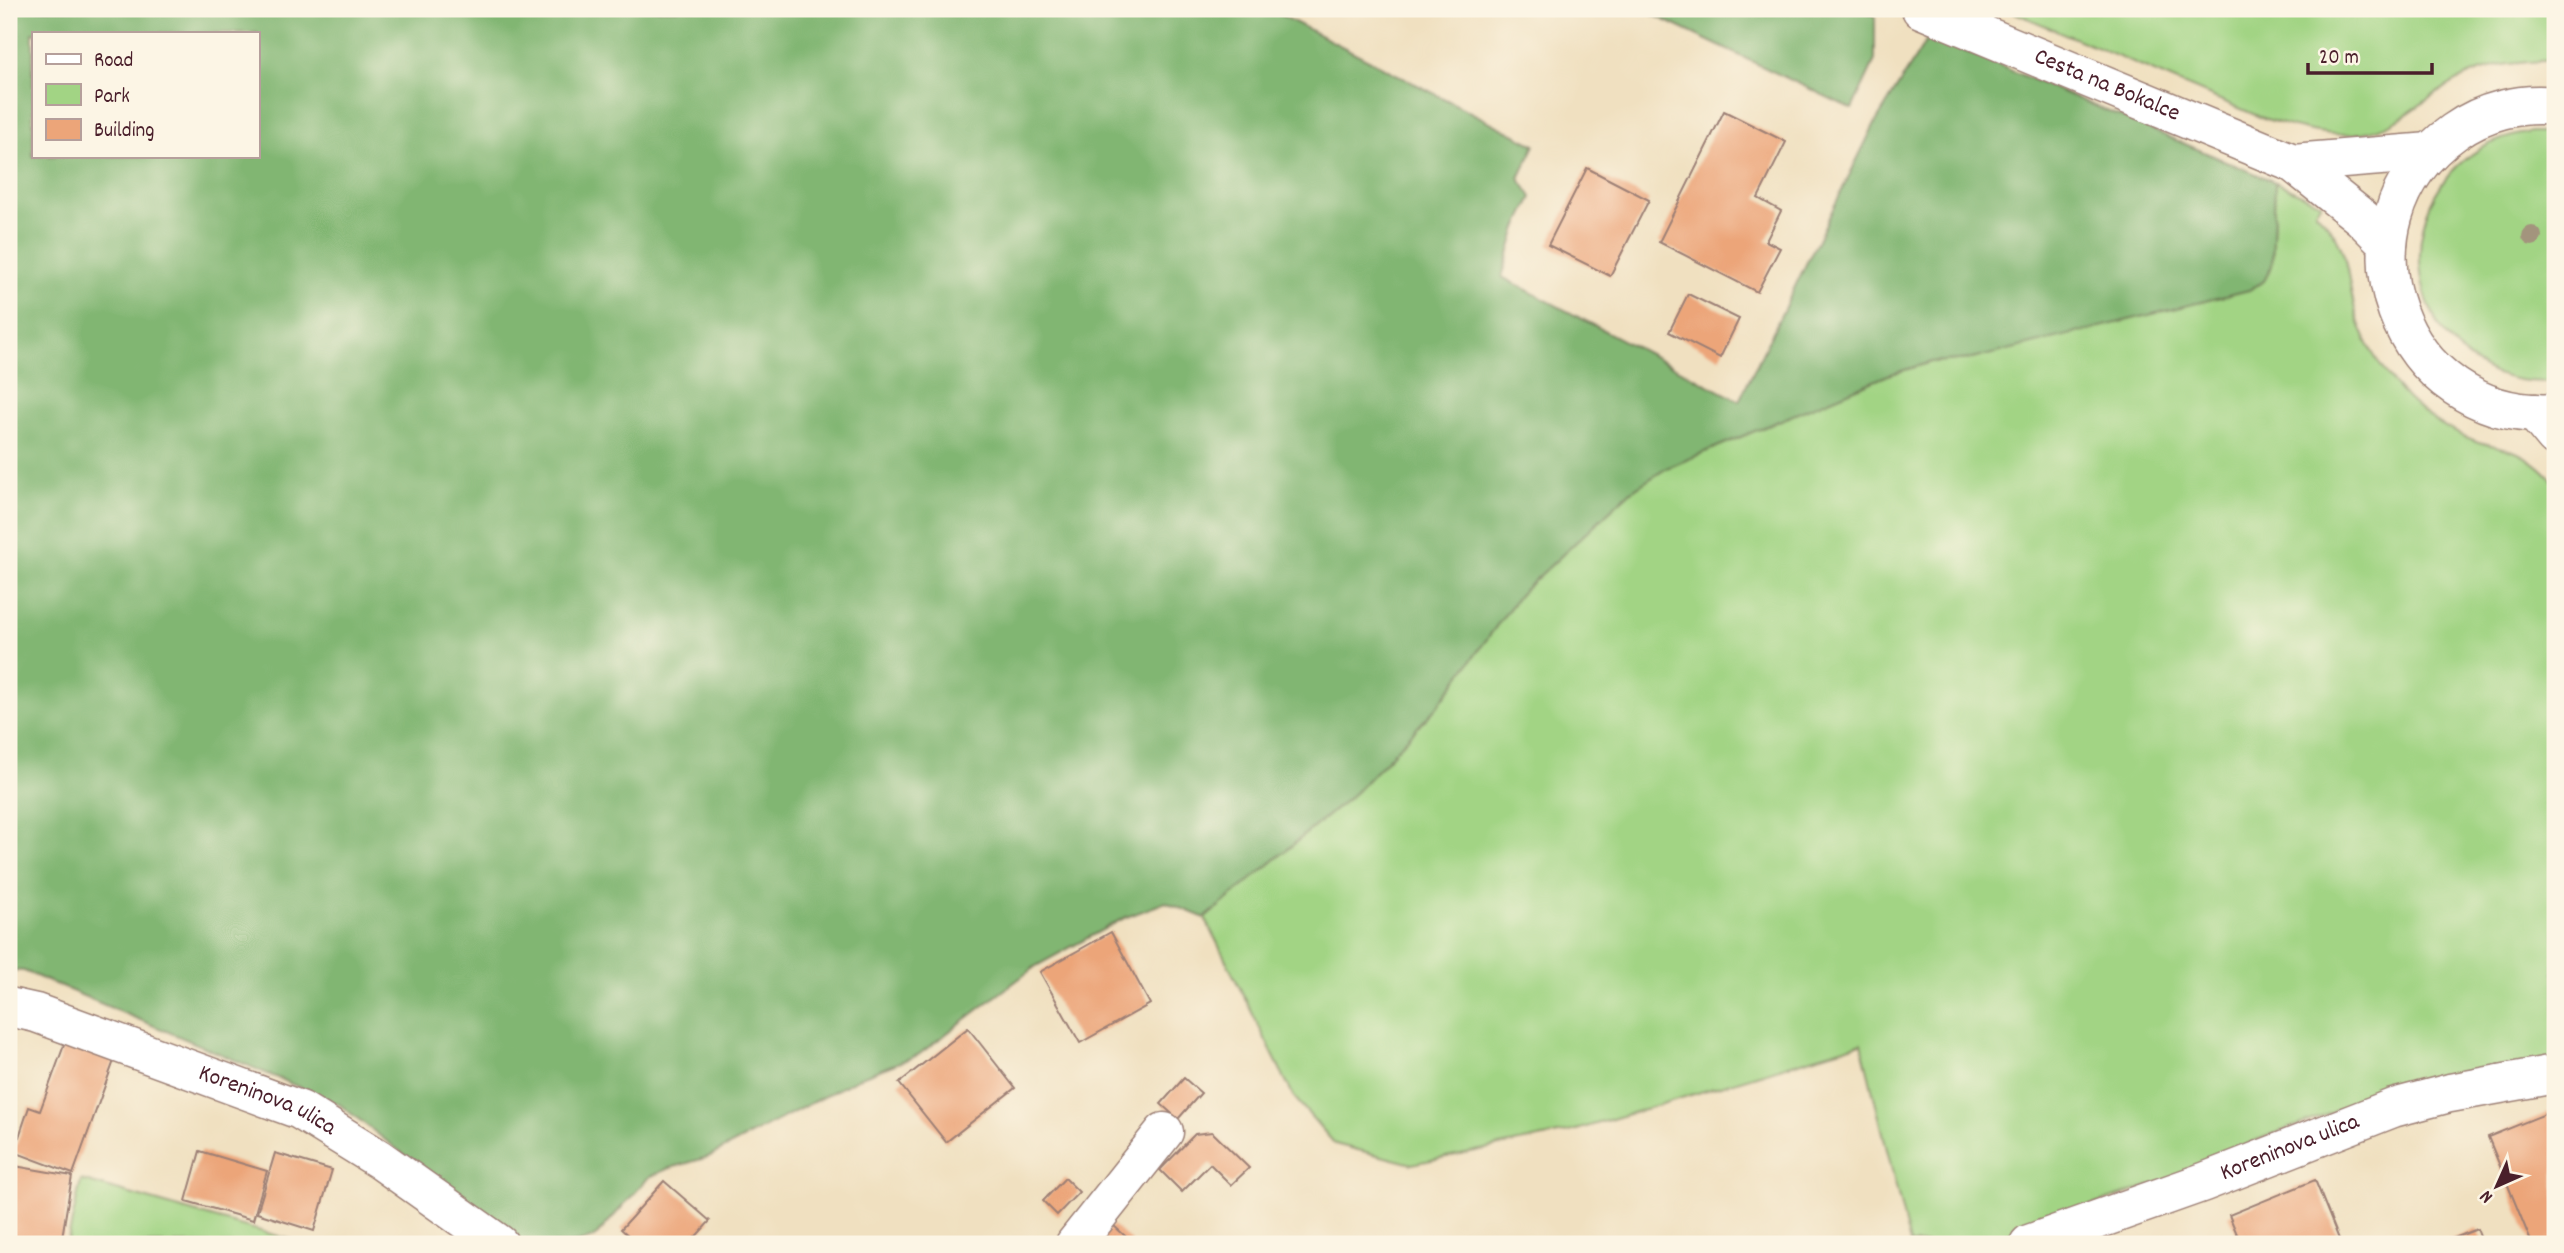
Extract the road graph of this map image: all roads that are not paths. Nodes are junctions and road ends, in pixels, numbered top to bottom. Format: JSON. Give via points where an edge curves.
{"nodes":[{"id":1,"x":1921,"y":9,"type":"edge"},
{"id":2,"x":2555,"y":106,"type":"edge"},
{"id":3,"x":2430,"y":152,"type":"junction"},
{"id":4,"x":2294,"y":163,"type":"junction"},
{"id":5,"x":2388,"y":244,"type":"junction"},
{"id":6,"x":2548,"y":421,"type":"edge"},
{"id":7,"x":9,"y":1007,"type":"edge"},
{"id":8,"x":2555,"y":1074,"type":"edge"},
{"id":9,"x":1164,"y":1132,"type":"dead end"},
{"id":10,"x":499,"y":1244,"type":"edge"},
{"id":11,"x":1075,"y":1244,"type":"edge"},
{"id":12,"x":2029,"y":1244,"type":"edge"}],
"edges":[{"from":1,"to":4,"type":"street","name":"Cesta na Bokalce"},
{"from":2,"to":3,"type":"street","via":[[2520,106],[2480,117]]},
{"from":3,"to":4,"type":"street","name":"Cesta na Bokalce"},
{"from":3,"to":5,"type":"street","via":[[2401,195]]},
{"from":4,"to":5,"type":"street","name":"Cesta na Bokalce"},
{"from":5,"to":6,"type":"street","via":[[2395,306],[2407,335],[2425,360],[2448,382],[2475,398]]},
{"from":7,"to":10,"type":"street","name":"Koreninova ulica","via":[[300,1110]]},
{"from":8,"to":12,"type":"street","name":"Koreninova ulica","via":[[2393,1108]]},
{"from":9,"to":11,"type":"street"}]}
